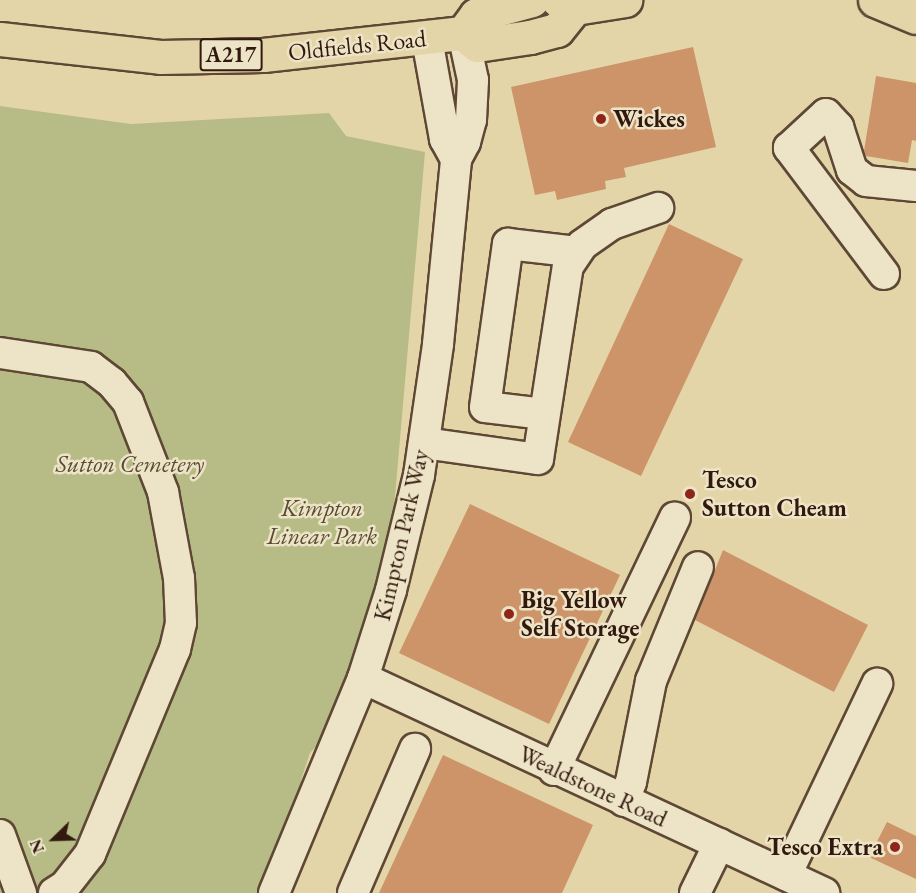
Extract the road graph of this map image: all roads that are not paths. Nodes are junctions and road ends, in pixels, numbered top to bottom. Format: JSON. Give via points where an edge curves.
{"nodes":[{"id":1,"x":532,"y":0,"type":"edge"},
{"id":2,"x":625,"y":0,"type":"edge"},
{"id":3,"x":875,"y":0,"type":"edge"},
{"id":4,"x":566,"y":4,"type":"edge"},
{"id":5,"x":916,"y":18,"type":"edge"},
{"id":6,"x":462,"y":33,"type":"junction"},
{"id":7,"x":0,"y":39,"type":"edge"},
{"id":8,"x":427,"y":39,"type":"junction"},
{"id":9,"x":456,"y":159,"type":"junction"},
{"id":10,"x":916,"y":186,"type":"edge"},
{"id":11,"x":658,"y":208,"type":"dead end"},
{"id":12,"x":577,"y":252,"type":"junction"},
{"id":13,"x":884,"y":274,"type":"dead end"},
{"id":14,"x":0,"y":353,"type":"edge"},
{"id":15,"x":544,"y":414,"type":"junction"},
{"id":16,"x":424,"y":443,"type":"junction"},
{"id":17,"x":675,"y":517,"type":"dead end"},
{"id":18,"x":698,"y":567,"type":"dead end"},
{"id":19,"x":363,"y":678,"type":"junction"},
{"id":20,"x":877,"y":684,"type":"dead end"},
{"id":21,"x":415,"y":749,"type":"dead end"},
{"id":22,"x":555,"y":770,"type":"junction"},
{"id":23,"x":624,"y":801,"type":"junction"},
{"id":24,"x":0,"y":835,"type":"edge"},
{"id":25,"x":719,"y":843,"type":"junction"},
{"id":26,"x":786,"y":875,"type":"junction"},
{"id":27,"x":283,"y":890,"type":"edge"},
{"id":28,"x":21,"y":893,"type":"edge"},
{"id":29,"x":54,"y":893,"type":"edge"},
{"id":30,"x":353,"y":893,"type":"edge"},
{"id":31,"x":695,"y":893,"type":"edge"},
{"id":32,"x":824,"y":893,"type":"edge"}],
"edges":[{"from":1,"to":6,"type":"highway","via":[[476,15]]},
{"from":2,"to":4,"type":"highway"},
{"from":3,"to":5,"type":"highway"},
{"from":4,"to":6,"type":"highway","via":[[557,30],[477,45]]},
{"from":6,"to":8,"type":"highway","name":"Oldfields Road","number":"A217"},
{"from":6,"to":9,"type":"street","name":"Kimpton Park Way","via":[[473,80],[471,120]]},
{"from":7,"to":8,"type":"highway","name":"Oldfields Road","number":"A217","via":[[160,57],[263,55]]},
{"from":8,"to":9,"type":"street","name":"Kimpton Park Way","via":[[445,139]]},
{"from":9,"to":16,"type":"street","name":"Kimpton Park Way"},
{"from":10,"to":13,"type":"street","via":[[866,181],[852,170],[838,127],[826,114],[789,148]]},
{"from":11,"to":12,"type":"street","via":[[612,224]]},
{"from":12,"to":15,"type":"street","via":[[568,267]]},
{"from":12,"to":15,"type":"street","via":[[508,244],[485,407]]},
{"from":14,"to":29,"type":"street","via":[[91,367],[128,402],[163,492],[179,578],[181,622],[176,649],[90,854],[66,886]]},
{"from":15,"to":16,"type":"street","via":[[538,459]]},
{"from":16,"to":19,"type":"street","name":"Kimpton Park Way","via":[[391,590]]},
{"from":17,"to":22,"type":"street"},
{"from":18,"to":23,"type":"street","via":[[651,681]]},
{"from":19,"to":22,"type":"street","name":"Wealdstone Road"},
{"from":19,"to":27,"type":"street","name":"Kimpton Park Way"},
{"from":20,"to":26,"type":"street"},
{"from":21,"to":30,"type":"street"},
{"from":22,"to":23,"type":"street","name":"Wealdstone Road"},
{"from":23,"to":25,"type":"street","name":"Wealdstone Road"},
{"from":24,"to":28,"type":"street"},
{"from":25,"to":26,"type":"street","name":"Wealdstone Road"},
{"from":25,"to":31,"type":"street"},
{"from":26,"to":32,"type":"street","name":"Wealdstone Road"}]}
